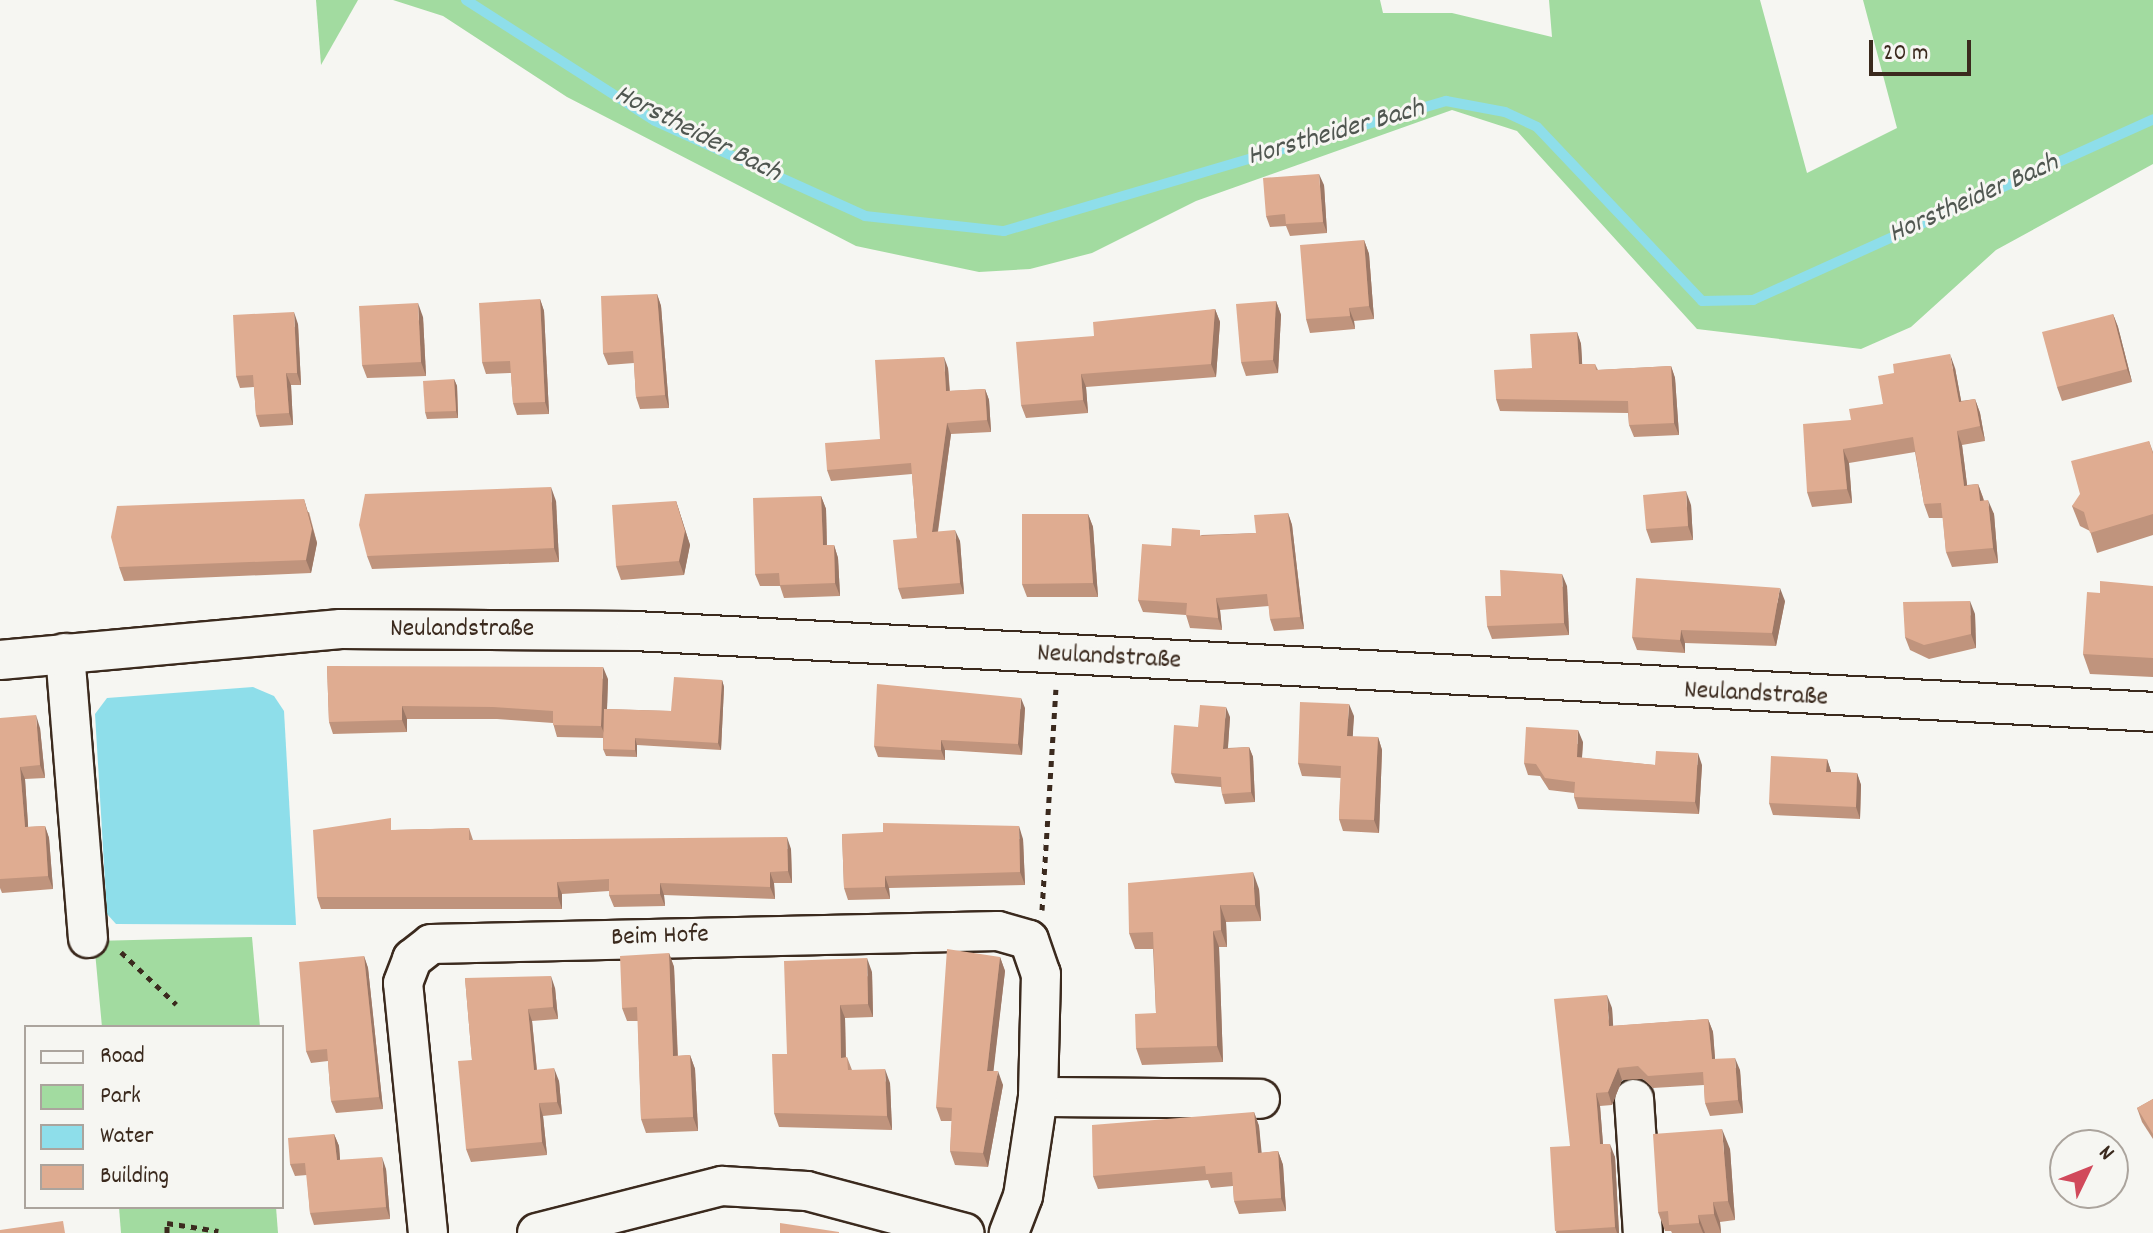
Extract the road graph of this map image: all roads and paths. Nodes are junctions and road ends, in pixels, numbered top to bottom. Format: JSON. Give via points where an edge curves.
{"nodes":[{"id":1,"x":65,"y":653,"type":"junction"},
{"id":2,"x":1058,"y":656,"type":"junction"},
{"id":3,"x":0,"y":660,"type":"edge"},
{"id":4,"x":2153,"y":712,"type":"edge"},
{"id":5,"x":88,"y":938,"type":"dead end"},
{"id":6,"x":1029,"y":940,"type":"junction"},
{"id":7,"x":149,"y":978,"type":"dead end"},
{"id":8,"x":176,"y":1004,"type":"dead end"},
{"id":9,"x":1038,"y":1097,"type":"junction"},
{"id":10,"x":1260,"y":1099,"type":"dead end"},
{"id":11,"x":1634,"y":1099,"type":"dead end"},
{"id":12,"x":218,"y":1231,"type":"dead end"},
{"id":13,"x":167,"y":1233,"type":"edge"},
{"id":14,"x":428,"y":1233,"type":"edge"},
{"id":15,"x":537,"y":1233,"type":"edge"},
{"id":16,"x":965,"y":1233,"type":"edge"},
{"id":17,"x":1009,"y":1233,"type":"edge"},
{"id":18,"x":1643,"y":1233,"type":"edge"}],
"edges":[{"from":1,"to":2,"type":"street","name":"Neulandstraße","via":[[357,629],[635,631]]},
{"from":1,"to":3,"type":"street","name":"Neulandstraße"},
{"from":1,"to":5,"type":"street"},
{"from":2,"to":4,"type":"street","name":"Neulandstraße"},
{"from":2,"to":6,"type":"path","via":[[1043,903]]},
{"from":6,"to":9,"type":"street","via":[[1041,974]]},
{"from":6,"to":14,"type":"street","name":"Beim Hofe","via":[[998,931],[431,944],[412,959],[403,983]]},
{"from":7,"to":8,"type":"path"},
{"from":9,"to":10,"type":"street"},
{"from":9,"to":17,"type":"street","via":[[1023,1196]]},
{"from":11,"to":18,"type":"street"},
{"from":12,"to":13,"type":"path","via":[[167,1223]]},
{"from":15,"to":16,"type":"street","via":[[722,1186],[807,1191]]}]}
